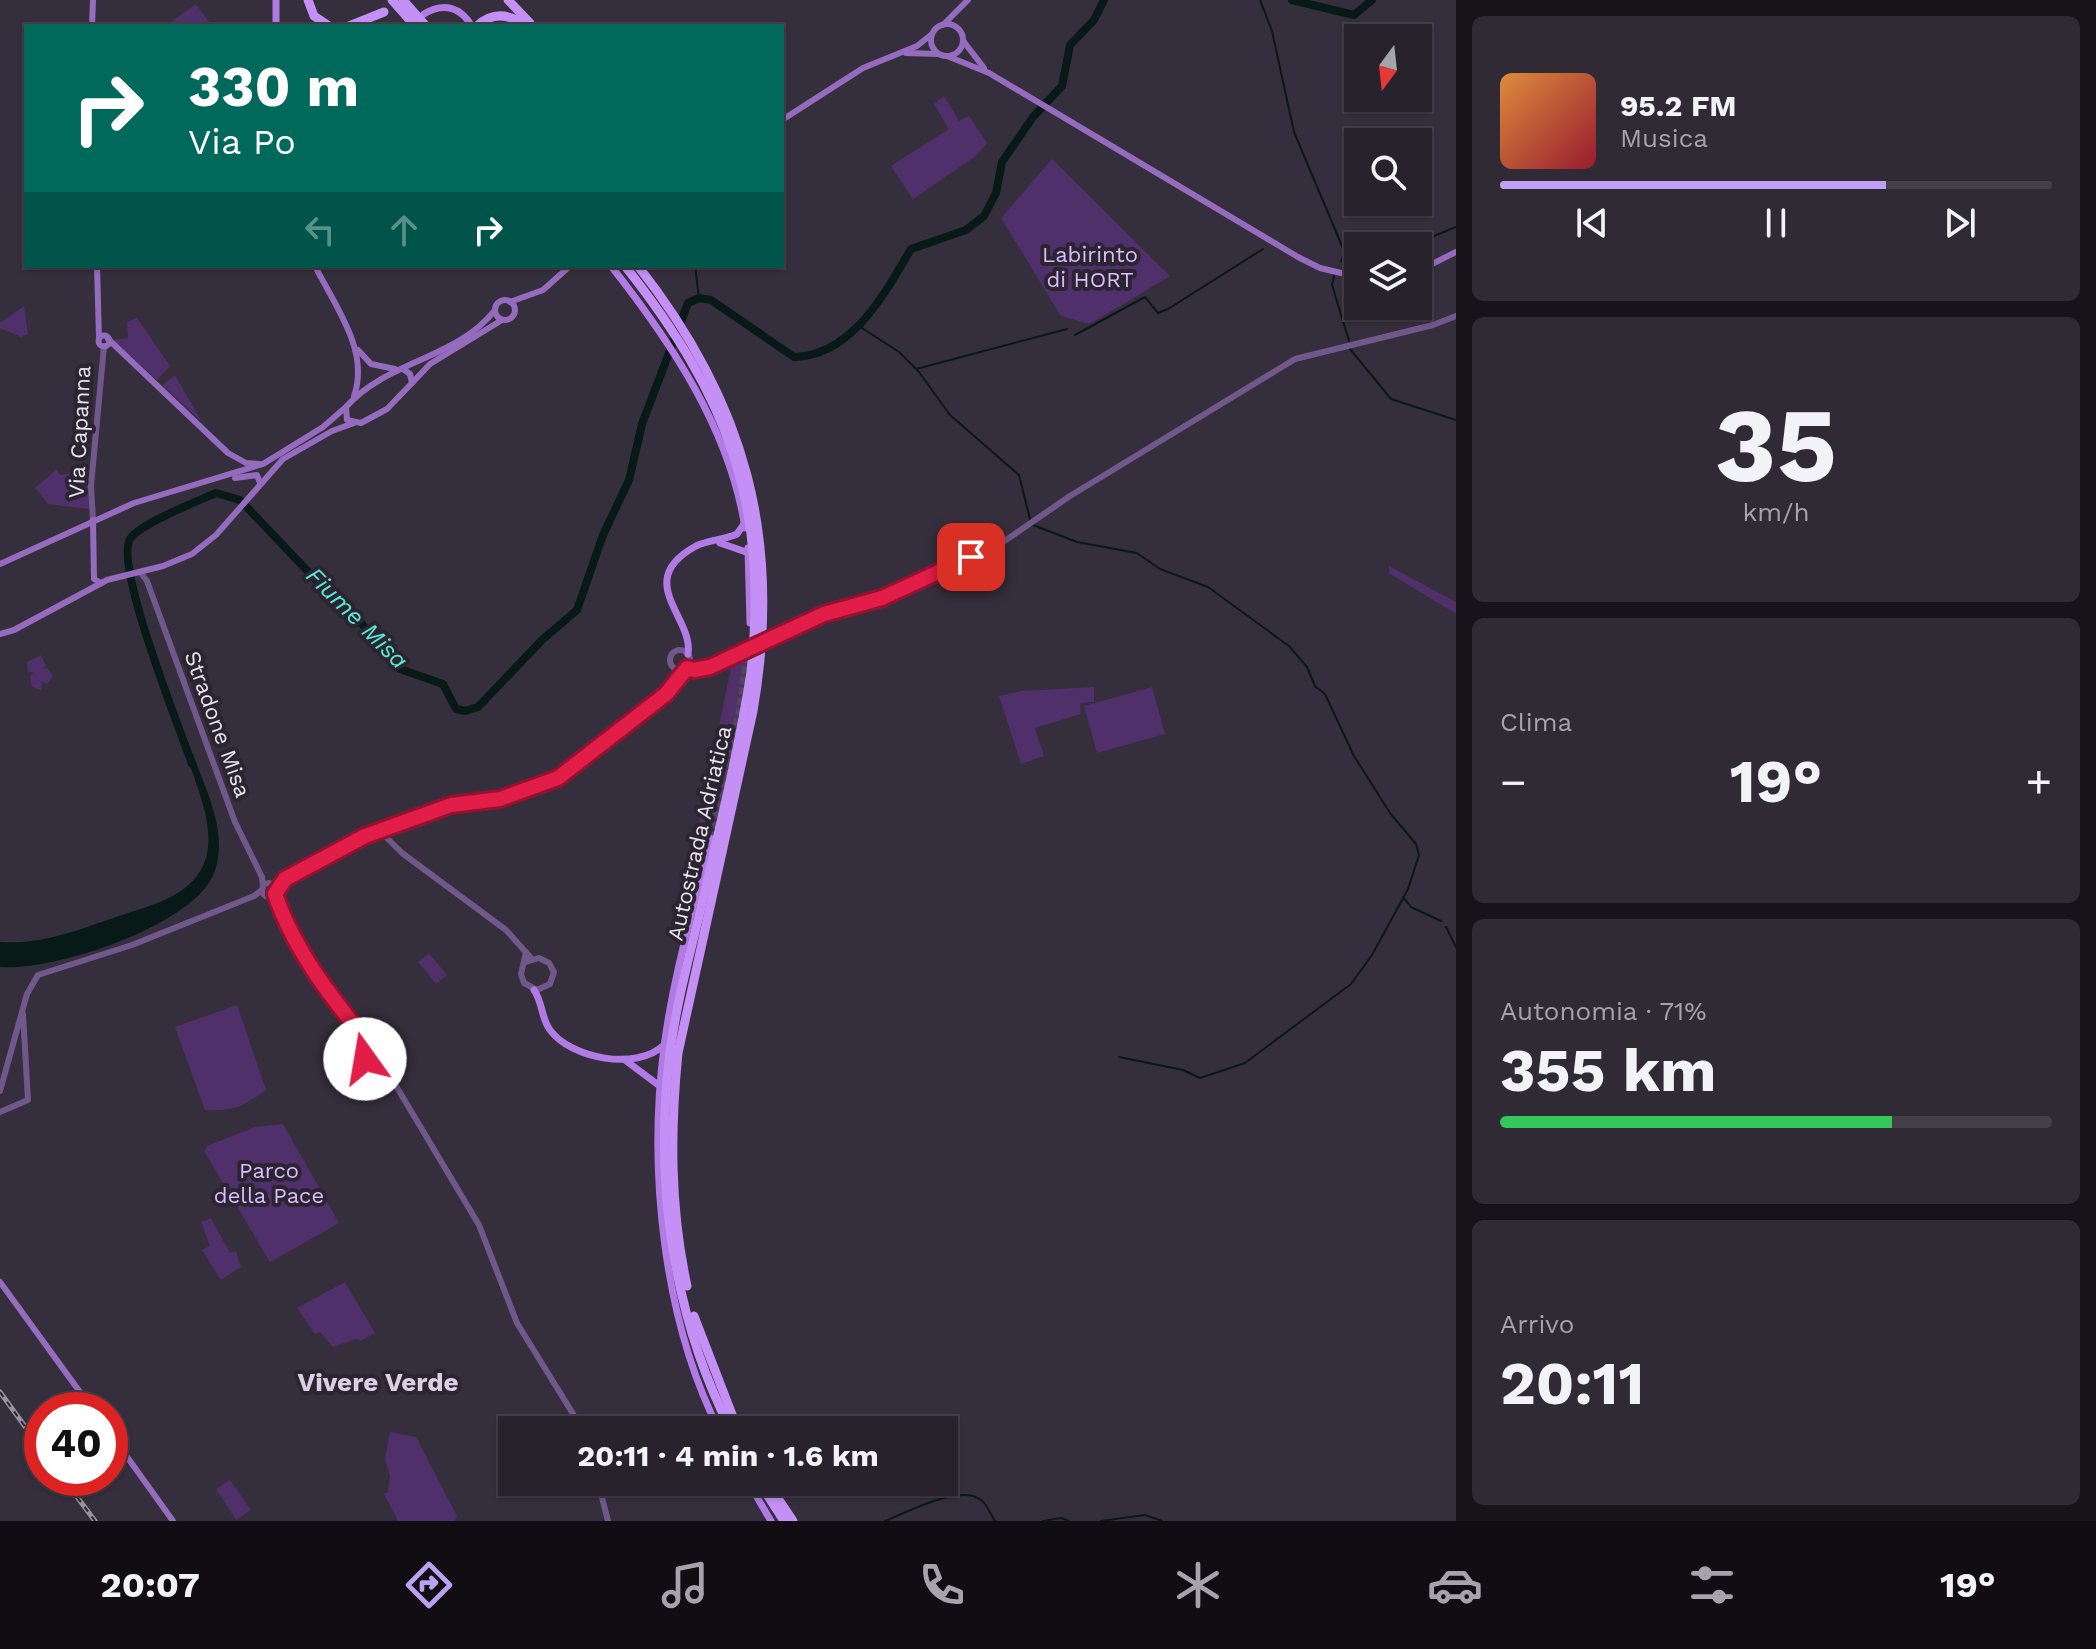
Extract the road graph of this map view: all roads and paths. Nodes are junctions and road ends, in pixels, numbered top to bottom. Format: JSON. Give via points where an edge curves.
{"nodes":[{"id":1,"x":93,"y":0,"type":"edge"},
{"id":2,"x":276,"y":0,"type":"edge"},
{"id":3,"x":308,"y":0,"type":"edge"},
{"id":4,"x":392,"y":0,"type":"edge"},
{"id":5,"x":403,"y":0,"type":"edge"},
{"id":6,"x":501,"y":0,"type":"edge"},
{"id":7,"x":508,"y":0,"type":"edge"},
{"id":8,"x":966,"y":2,"type":"edge"},
{"id":9,"x":517,"y":10,"type":"junction"},
{"id":10,"x":384,"y":12,"type":"dead end"},
{"id":11,"x":424,"y":14,"type":"dead end"},
{"id":12,"x":92,"y":24,"type":"edge"},
{"id":13,"x":276,"y":24,"type":"edge"},
{"id":14,"x":326,"y":24,"type":"edge"},
{"id":15,"x":354,"y":24,"type":"edge"},
{"id":16,"x":413,"y":24,"type":"edge"},
{"id":17,"x":424,"y":24,"type":"edge"},
{"id":18,"x":474,"y":24,"type":"edge"},
{"id":19,"x":481,"y":24,"type":"edge"},
{"id":20,"x":525,"y":24,"type":"edge"},
{"id":21,"x":528,"y":24,"type":"edge"},
{"id":22,"x":940,"y":26,"type":"junction"},
{"id":23,"x":932,"y":34,"type":"junction"},
{"id":24,"x":963,"y":38,"type":"junction"},
{"id":25,"x":943,"y":56,"type":"junction"},
{"id":26,"x":879,"y":60,"type":"junction"},
{"id":27,"x":989,"y":73,"type":"junction"},
{"id":28,"x":784,"y":119,"type":"edge"},
{"id":29,"x":1456,"y":252,"type":"edge"},
{"id":30,"x":1432,"y":264,"type":"edge"},
{"id":31,"x":97,"y":268,"type":"edge"},
{"id":32,"x":316,"y":268,"type":"edge"},
{"id":33,"x":568,"y":268,"type":"edge"},
{"id":34,"x":613,"y":268,"type":"edge"},
{"id":35,"x":627,"y":268,"type":"edge"},
{"id":36,"x":639,"y":268,"type":"edge"},
{"id":37,"x":1344,"y":274,"type":"edge"},
{"id":38,"x":526,"y":299,"type":"junction"},
{"id":39,"x":510,"y":302,"type":"junction"},
{"id":40,"x":662,"y":304,"type":"junction"},
{"id":41,"x":495,"y":310,"type":"junction"},
{"id":42,"x":515,"y":310,"type":"junction"},
{"id":43,"x":1456,"y":316,"type":"edge"},
{"id":44,"x":502,"y":320,"type":"junction"},
{"id":45,"x":105,"y":341,"type":"junction"},
{"id":46,"x":356,"y":348,"type":"junction"},
{"id":47,"x":399,"y":369,"type":"junction"},
{"id":48,"x":412,"y":383,"type":"junction"},
{"id":49,"x":353,"y":400,"type":"junction"},
{"id":50,"x":346,"y":407,"type":"junction"},
{"id":51,"x":354,"y":423,"type":"junction"},
{"id":52,"x":228,"y":453,"type":"junction"},
{"id":53,"x":263,"y":464,"type":"junction"},
{"id":54,"x":225,"y":477,"type":"junction"},
{"id":55,"x":207,"y":482,"type":"junction"},
{"id":56,"x":259,"y":485,"type":"junction"},
{"id":57,"x":93,"y":520,"type":"junction"},
{"id":58,"x":744,"y":522,"type":"junction"},
{"id":59,"x":737,"y":534,"type":"junction"},
{"id":60,"x":747,"y":539,"type":"junction"},
{"id":61,"x":710,"y":542,"type":"junction"},
{"id":62,"x":738,"y":547,"type":"junction"},
{"id":63,"x":749,"y":553,"type":"junction"},
{"id":64,"x":0,"y":564,"type":"edge"},
{"id":65,"x":151,"y":569,"type":"junction"},
{"id":66,"x":140,"y":572,"type":"junction"},
{"id":67,"x":147,"y":581,"type":"junction"},
{"id":68,"x":101,"y":583,"type":"junction"},
{"id":69,"x":750,"y":623,"type":"dead end"},
{"id":70,"x":0,"y":634,"type":"edge"},
{"id":71,"x":685,"y":661,"type":"junction"},
{"id":72,"x":674,"y":668,"type":"junction"},
{"id":73,"x":678,"y":680,"type":"junction"},
{"id":74,"x":379,"y":830,"type":"junction"},
{"id":75,"x":710,"y":838,"type":"tunnel mouth"},
{"id":76,"x":269,"y":890,"type":"junction"},
{"id":77,"x":529,"y":960,"type":"junction"},
{"id":78,"x":539,"y":990,"type":"junction"},
{"id":79,"x":23,"y":1009,"type":"junction"},
{"id":80,"x":15,"y":1036,"type":"junction"},
{"id":81,"x":24,"y":1039,"type":"junction"},
{"id":82,"x":664,"y":1045,"type":"junction"},
{"id":83,"x":649,"y":1055,"type":"junction"},
{"id":84,"x":623,"y":1059,"type":"junction"},
{"id":85,"x":662,"y":1068,"type":"junction"},
{"id":86,"x":646,"y":1073,"type":"junction"},
{"id":87,"x":661,"y":1087,"type":"junction"},
{"id":88,"x":0,"y":1091,"type":"edge"},
{"id":89,"x":2,"y":1108,"type":"edge"},
{"id":90,"x":0,"y":1282,"type":"edge"},
{"id":91,"x":80,"y":1392,"type":"edge"},
{"id":92,"x":574,"y":1416,"type":"edge"},
{"id":93,"x":714,"y":1416,"type":"edge"},
{"id":94,"x":725,"y":1416,"type":"edge"},
{"id":95,"x":732,"y":1416,"type":"edge"},
{"id":96,"x":128,"y":1458,"type":"edge"},
{"id":97,"x":602,"y":1496,"type":"edge"},
{"id":98,"x":756,"y":1496,"type":"edge"},
{"id":99,"x":768,"y":1496,"type":"edge"},
{"id":100,"x":776,"y":1496,"type":"edge"},
{"id":101,"x":762,"y":1507,"type":"junction"},
{"id":102,"x":173,"y":1521,"type":"edge"},
{"id":103,"x":608,"y":1521,"type":"edge"},
{"id":104,"x":763,"y":1521,"type":"edge"},
{"id":105,"x":771,"y":1521,"type":"edge"},
{"id":106,"x":784,"y":1521,"type":"edge"},
{"id":107,"x":793,"y":1521,"type":"edge"}],
"edges":[{"from":1,"to":12,"type":"main road"},
{"from":2,"to":13,"type":"main road"},
{"from":3,"to":14,"type":"highway","via":[[314,16]]},
{"from":4,"to":16,"type":"highway"},
{"from":5,"to":17,"type":"highway"},
{"from":6,"to":9,"type":"highway"},
{"from":7,"to":9,"type":"highway"},
{"from":8,"to":22,"type":"main road"},
{"from":8,"to":24,"type":"main road","via":[[959,18]]},
{"from":9,"to":21,"type":"highway"},
{"from":10,"to":15,"type":"highway"},
{"from":11,"to":18,"type":"main road","via":[[450,7]]},
{"from":19,"to":20,"type":"highway","via":[[503,15]]},
{"from":22,"to":23,"type":"main road"},
{"from":22,"to":24,"type":"main road","via":[[954,26]]},
{"from":23,"to":25,"type":"main road","via":[[933,48]]},
{"from":23,"to":26,"type":"main road","via":[[917,46]]},
{"from":24,"to":25,"type":"main road","via":[[960,50]]},
{"from":24,"to":27,"type":"main road"},
{"from":25,"to":26,"type":"main road","via":[[919,51]]},
{"from":25,"to":27,"type":"main road"},
{"from":26,"to":28,"type":"main road"},
{"from":27,"to":37,"type":"main road","via":[[1298,257]]},
{"from":29,"to":30,"type":"main road"},
{"from":31,"to":45,"type":"main road","name":"Via Capanna"},
{"from":32,"to":46,"type":"main road"},
{"from":33,"to":38,"type":"main road"},
{"from":34,"to":58,"type":"main road","via":[[653,318],[688,376],[718,437]]},
{"from":35,"to":40,"type":"highway","name":"Autostrada Adriatica"},
{"from":36,"to":40,"type":"highway","name":"Autostrada Adriatica"},
{"from":38,"to":39,"type":"main road"},
{"from":38,"to":42,"type":"main road"},
{"from":39,"to":41,"type":"main road","via":[[500,302]]},
{"from":39,"to":42,"type":"main road"},
{"from":40,"to":94,"type":"highway","name":"Autostrada Adriatica","via":[[728,433],[755,556],[756,623],[745,709],[673,1037],[664,1154],[670,1227],[686,1308]]},
{"from":40,"to":95,"type":"highway","name":"Autostrada Adriatica","via":[[701,355],[735,432],[761,556],[759,674],[687,997],[671,1156],[692,1307]]},
{"from":41,"to":44,"type":"main road"},
{"from":41,"to":47,"type":"main road","via":[[455,341]]},
{"from":42,"to":44,"type":"main road","via":[[510,319]]},
{"from":43,"to":71,"type":"street","bridge":true,"via":[[1277,367],[1006,540],[898,591],[824,614],[700,670]]},
{"from":44,"to":48,"type":"main road","via":[[430,364]]},
{"from":45,"to":52,"type":"main road"},
{"from":45,"to":57,"type":"street","name":"Via Capanna","via":[[91,486]]},
{"from":46,"to":47,"type":"main road","via":[[371,364]]},
{"from":46,"to":49,"type":"main road","via":[[360,373]]},
{"from":47,"to":48,"type":"main road","via":[[410,374]]},
{"from":47,"to":49,"type":"main road"},
{"from":48,"to":51,"type":"main road","via":[[387,409]]},
{"from":49,"to":50,"type":"main road"},
{"from":50,"to":51,"type":"main road","via":[[345,418]]},
{"from":50,"to":53,"type":"main road"},
{"from":51,"to":56,"type":"main road","via":[[283,459]]},
{"from":52,"to":53,"type":"main road","via":[[246,463]]},
{"from":52,"to":54,"type":"main road","via":[[234,467]]},
{"from":53,"to":54,"type":"main road"},
{"from":54,"to":55,"type":"main road"},
{"from":55,"to":56,"type":"main road","via":[[253,474]]},
{"from":55,"to":57,"type":"main road"},
{"from":56,"to":65,"type":"main road","via":[[192,554]]},
{"from":57,"to":64,"type":"main road"},
{"from":57,"to":68,"type":"main road","via":[[94,579]]},
{"from":58,"to":59,"type":"main road"},
{"from":58,"to":60,"type":"main road"},
{"from":59,"to":60,"type":"main road"},
{"from":59,"to":61,"type":"main road"},
{"from":60,"to":62,"type":"main road"},
{"from":60,"to":63,"type":"main road"},
{"from":61,"to":62,"type":"main road"},
{"from":61,"to":71,"type":"main road","via":[[674,565],[668,585],[670,605],[688,637]]},
{"from":62,"to":63,"type":"main road"},
{"from":63,"to":69,"type":"main road"},
{"from":65,"to":66,"type":"main road"},
{"from":65,"to":67,"type":"street"},
{"from":66,"to":67,"type":"street","name":"Stradone Misa"},
{"from":66,"to":68,"type":"main road"},
{"from":67,"to":76,"type":"street","name":"Stradone Misa","via":[[235,822]]},
{"from":68,"to":70,"type":"main road"},
{"from":71,"to":72,"type":"street"},
{"from":71,"to":72,"type":"street","via":[[670,658]]},
{"from":71,"to":73,"type":"street"},
{"from":72,"to":73,"type":"street"},
{"from":73,"to":74,"type":"street","via":[[558,778]]},
{"from":74,"to":76,"type":"street"},
{"from":74,"to":77,"type":"street","via":[[506,930]]},
{"from":75,"to":82,"type":"main road"},
{"from":76,"to":79,"type":"street","via":[[132,945],[45,971],[31,984]]},
{"from":76,"to":92,"type":"street","name":"Stradone Misa","via":[[316,973],[380,1060],[479,1225],[517,1323]]},
{"from":77,"to":78,"type":"street","via":[[522,979]]},
{"from":77,"to":78,"type":"street","via":[[544,959],[553,968],[553,980]]},
{"from":78,"to":84,"type":"main road","via":[[547,1025],[563,1044]]},
{"from":79,"to":80,"type":"street"},
{"from":79,"to":81,"type":"street"},
{"from":80,"to":81,"type":"street","via":[[20,1033]]},
{"from":80,"to":88,"type":"street"},
{"from":81,"to":89,"type":"street","via":[[28,1100]]},
{"from":82,"to":83,"type":"main road"},
{"from":82,"to":85,"type":"main road"},
{"from":83,"to":84,"type":"main road"},
{"from":83,"to":85,"type":"main road"},
{"from":84,"to":86,"type":"main road"},
{"from":85,"to":86,"type":"main road"},
{"from":85,"to":87,"type":"main road"},
{"from":86,"to":87,"type":"main road"},
{"from":87,"to":93,"type":"main road","via":[[659,1191],[669,1270],[687,1344]]},
{"from":90,"to":91,"type":"main road"},
{"from":96,"to":102,"type":"main road"},
{"from":97,"to":103,"type":"street"},
{"from":98,"to":101,"type":"main road"},
{"from":99,"to":106,"type":"highway"},
{"from":100,"to":107,"type":"highway"},
{"from":101,"to":104,"type":"main road"},
{"from":101,"to":105,"type":"main road"}]}
